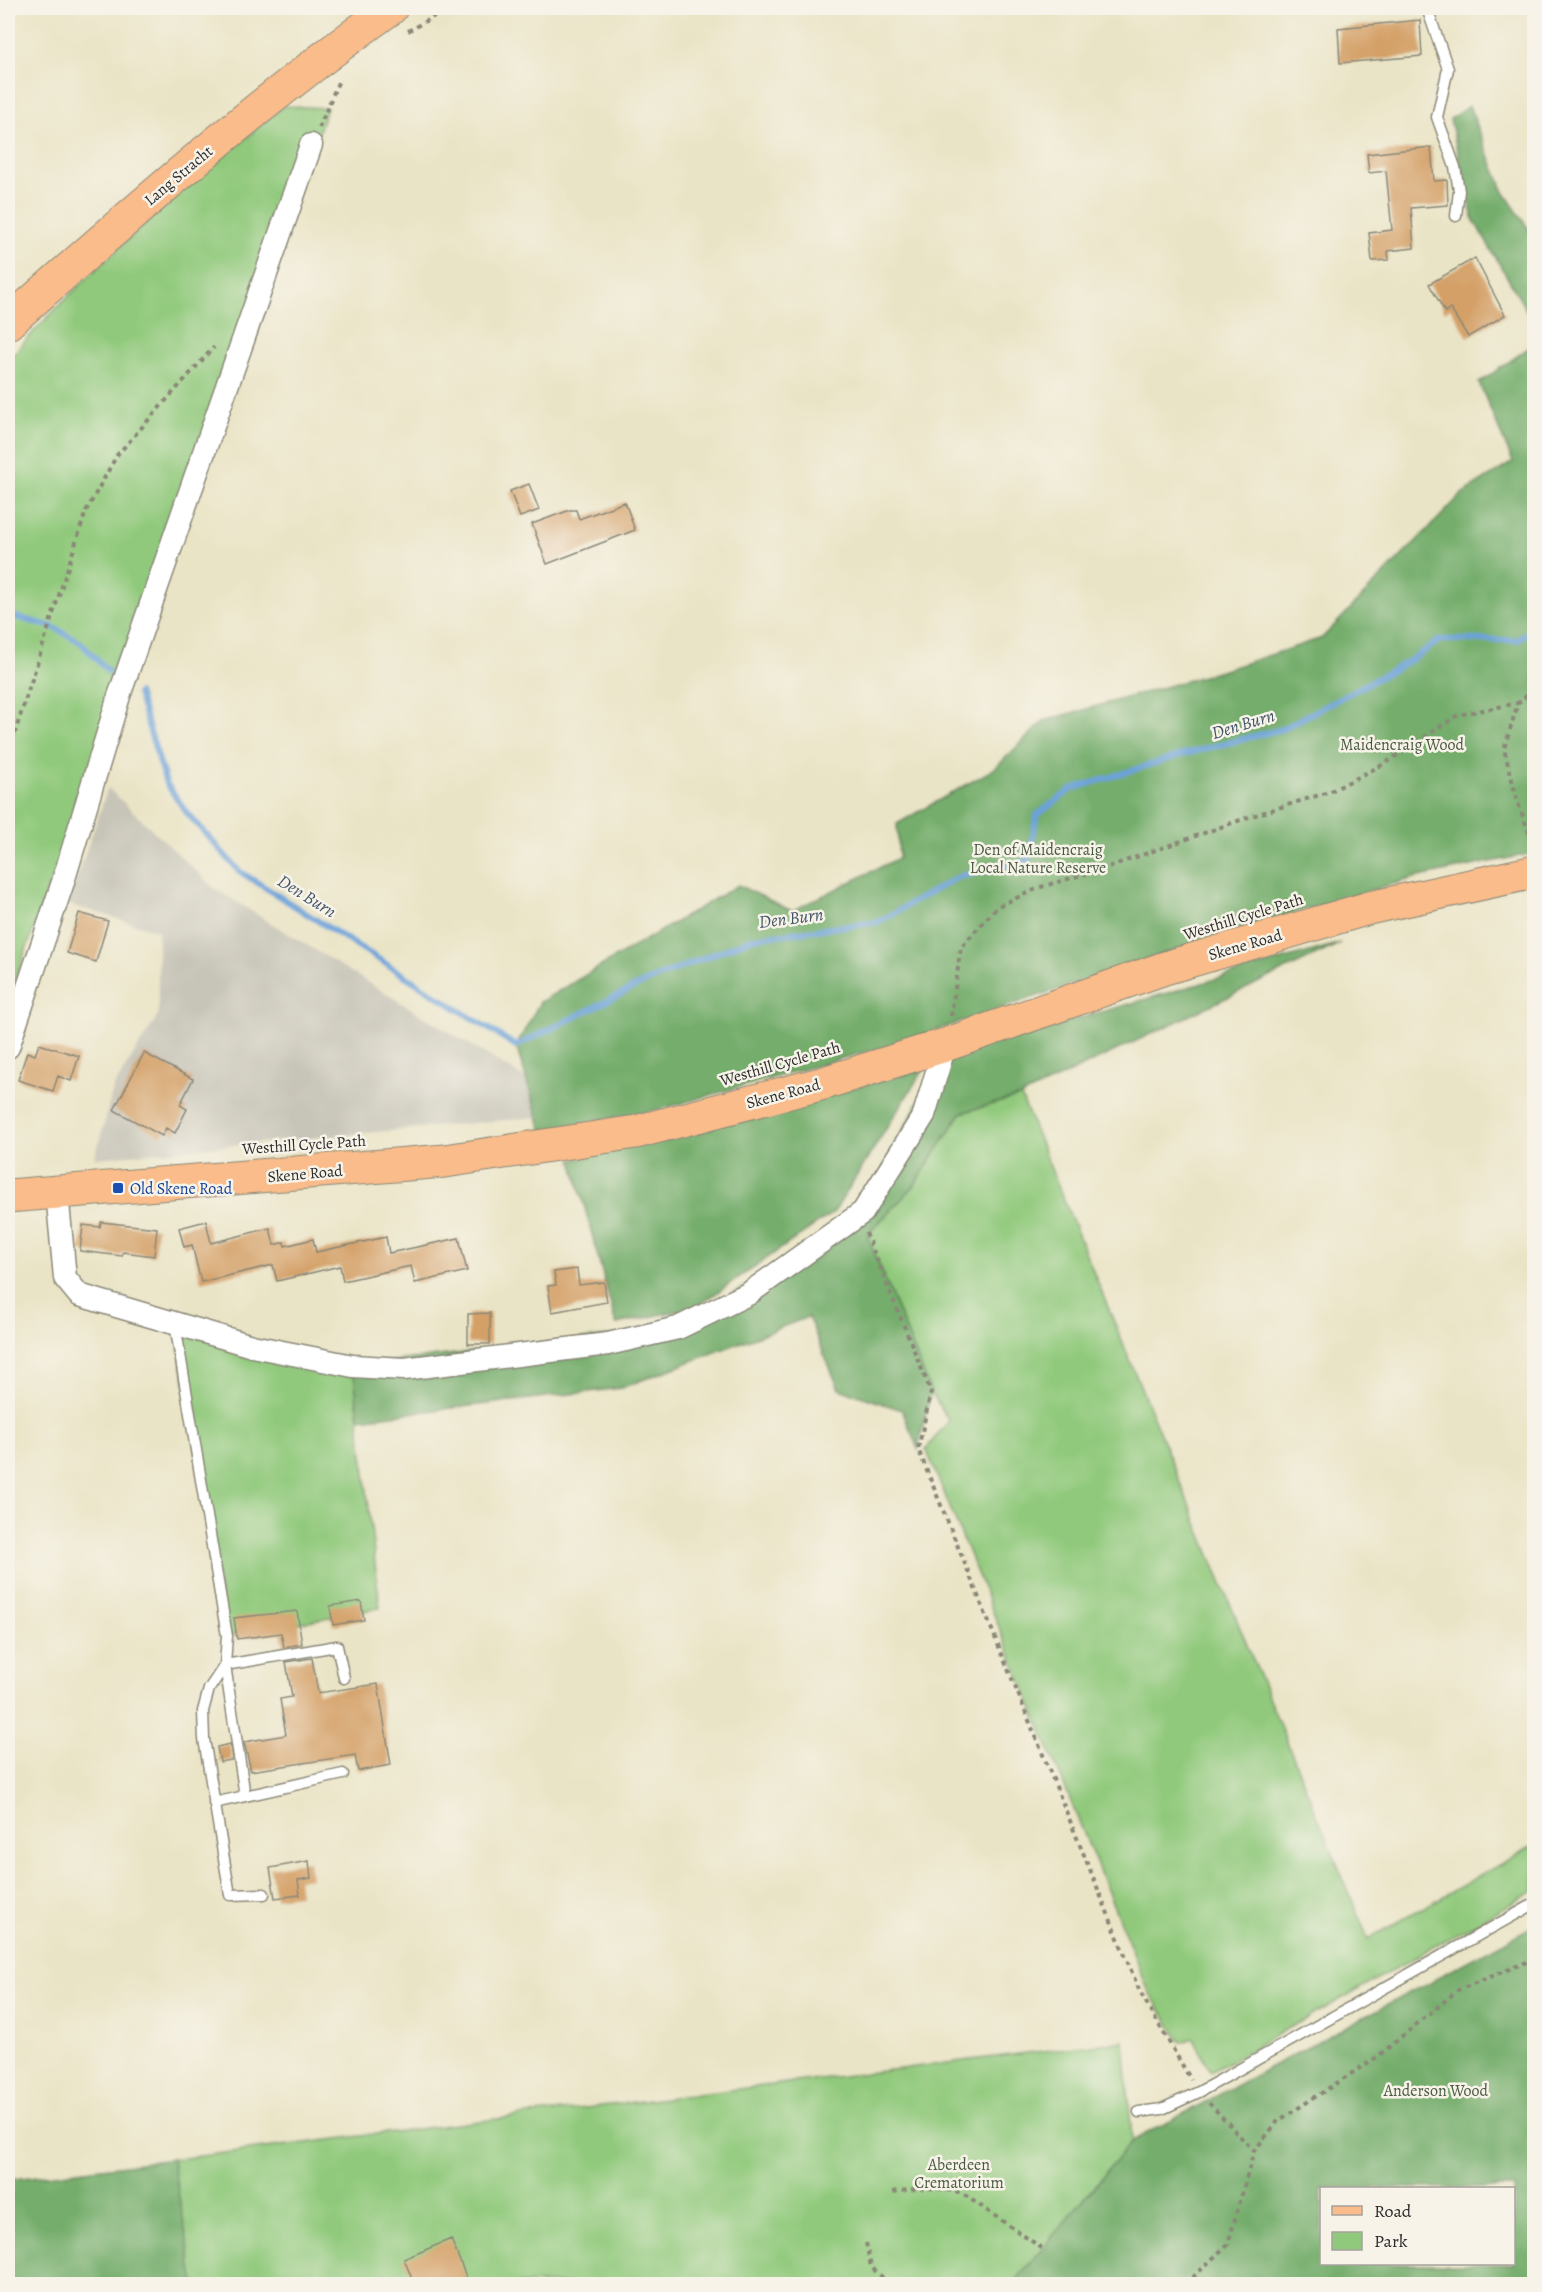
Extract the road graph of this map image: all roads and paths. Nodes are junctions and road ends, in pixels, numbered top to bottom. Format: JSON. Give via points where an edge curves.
{"nodes":[{"id":1,"x":449,"y":8,"type":"edge"},
{"id":2,"x":1427,"y":8,"type":"edge"},
{"id":3,"x":399,"y":17,"type":"edge"},
{"id":4,"x":343,"y":73,"type":"dead end"},
{"id":5,"x":310,"y":145,"type":"joint"},
{"id":6,"x":1456,"y":216,"type":"dead end"},
{"id":7,"x":8,"y":323,"type":"edge"},
{"id":8,"x":214,"y":346,"type":"dead end"},
{"id":9,"x":1534,"y":689,"type":"edge"},
{"id":10,"x":1518,"y":703,"type":"junction"},
{"id":11,"x":9,"y":751,"type":"edge"},
{"id":12,"x":1534,"y":846,"type":"edge"},
{"id":13,"x":1534,"y":872,"type":"edge"},
{"id":14,"x":948,"y":1035,"type":"junction"},
{"id":15,"x":8,"y":1047,"type":"edge"},
{"id":16,"x":57,"y":1192,"type":"junction"},
{"id":17,"x":8,"y":1196,"type":"edge"},
{"id":18,"x":858,"y":1216,"type":"junction"},
{"id":19,"x":175,"y":1323,"type":"junction"},
{"id":20,"x":225,"y":1665,"type":"junction"},
{"id":21,"x":344,"y":1678,"type":"dead end"},
{"id":22,"x":343,"y":1774,"type":"dead end"},
{"id":23,"x":245,"y":1796,"type":"junction"},
{"id":24,"x":214,"y":1803,"type":"junction"},
{"id":25,"x":264,"y":1894,"type":"dead end"},
{"id":26,"x":1534,"y":1904,"type":"edge"},
{"id":27,"x":1534,"y":1959,"type":"edge"},
{"id":28,"x":1199,"y":2092,"type":"junction"},
{"id":29,"x":1139,"y":2112,"type":"dead end"},
{"id":30,"x":1254,"y":2151,"type":"junction"},
{"id":31,"x":893,"y":2192,"type":"dead end"},
{"id":32,"x":866,"y":2243,"type":"dead end"},
{"id":33,"x":1046,"y":2251,"type":"dead end"},
{"id":34,"x":890,"y":2284,"type":"edge"},
{"id":35,"x":1186,"y":2284,"type":"edge"}],
"edges":[{"from":1,"to":3,"type":"path"},
{"from":2,"to":6,"type":"lane","via":[[1448,69],[1437,117],[1455,167],[1459,191]]},
{"from":3,"to":7,"type":"main road","name":"Lang Stracht","via":[[354,34],[250,114]]},
{"from":4,"to":5,"type":"path"},
{"from":5,"to":15,"type":"street","via":[[119,696]]},
{"from":8,"to":11,"type":"path","via":[[117,455],[86,511]]},
{"from":9,"to":10,"type":"path"},
{"from":10,"to":12,"type":"path","via":[[1504,749]]},
{"from":10,"to":14,"type":"path","via":[[1458,715],[1384,764],[1329,792],[1041,887],[998,906],[961,947]]},
{"from":13,"to":14,"type":"main road","name":"Skene Road","via":[[1346,915]]},
{"from":14,"to":16,"type":"main road","name":"Skene Road","via":[[824,1083],[636,1132],[445,1161]]},
{"from":14,"to":18,"type":"street","via":[[924,1115]]},
{"from":16,"to":17,"type":"main road","name":"Skene Road"},
{"from":16,"to":19,"type":"street","via":[[63,1267],[71,1287],[87,1300]]},
{"from":18,"to":19,"type":"street","via":[[748,1294],[678,1328],[608,1344],[404,1369],[353,1366],[252,1346]]},
{"from":18,"to":28,"type":"path","via":[[931,1392],[918,1449],[1140,1992]]},
{"from":19,"to":20,"type":"lane","via":[[227,1636]]},
{"from":20,"to":21,"type":"lane","via":[[337,1646]]},
{"from":20,"to":23,"type":"lane"},
{"from":20,"to":24,"type":"lane","via":[[209,1689],[203,1711]]},
{"from":22,"to":23,"type":"lane"},
{"from":23,"to":24,"type":"lane"},
{"from":24,"to":25,"type":"lane","via":[[230,1895]]},
{"from":26,"to":28,"type":"lane"},
{"from":27,"to":30,"type":"path","via":[[1458,1990],[1377,2057],[1278,2121]]},
{"from":28,"to":29,"type":"lane","via":[[1162,2109]]},
{"from":28,"to":30,"type":"path"},
{"from":30,"to":35,"type":"path","via":[[1228,2244]]},
{"from":31,"to":33,"type":"path","via":[[934,2187],[951,2190],[966,2196]]},
{"from":32,"to":34,"type":"path","via":[[871,2267]]}]}
